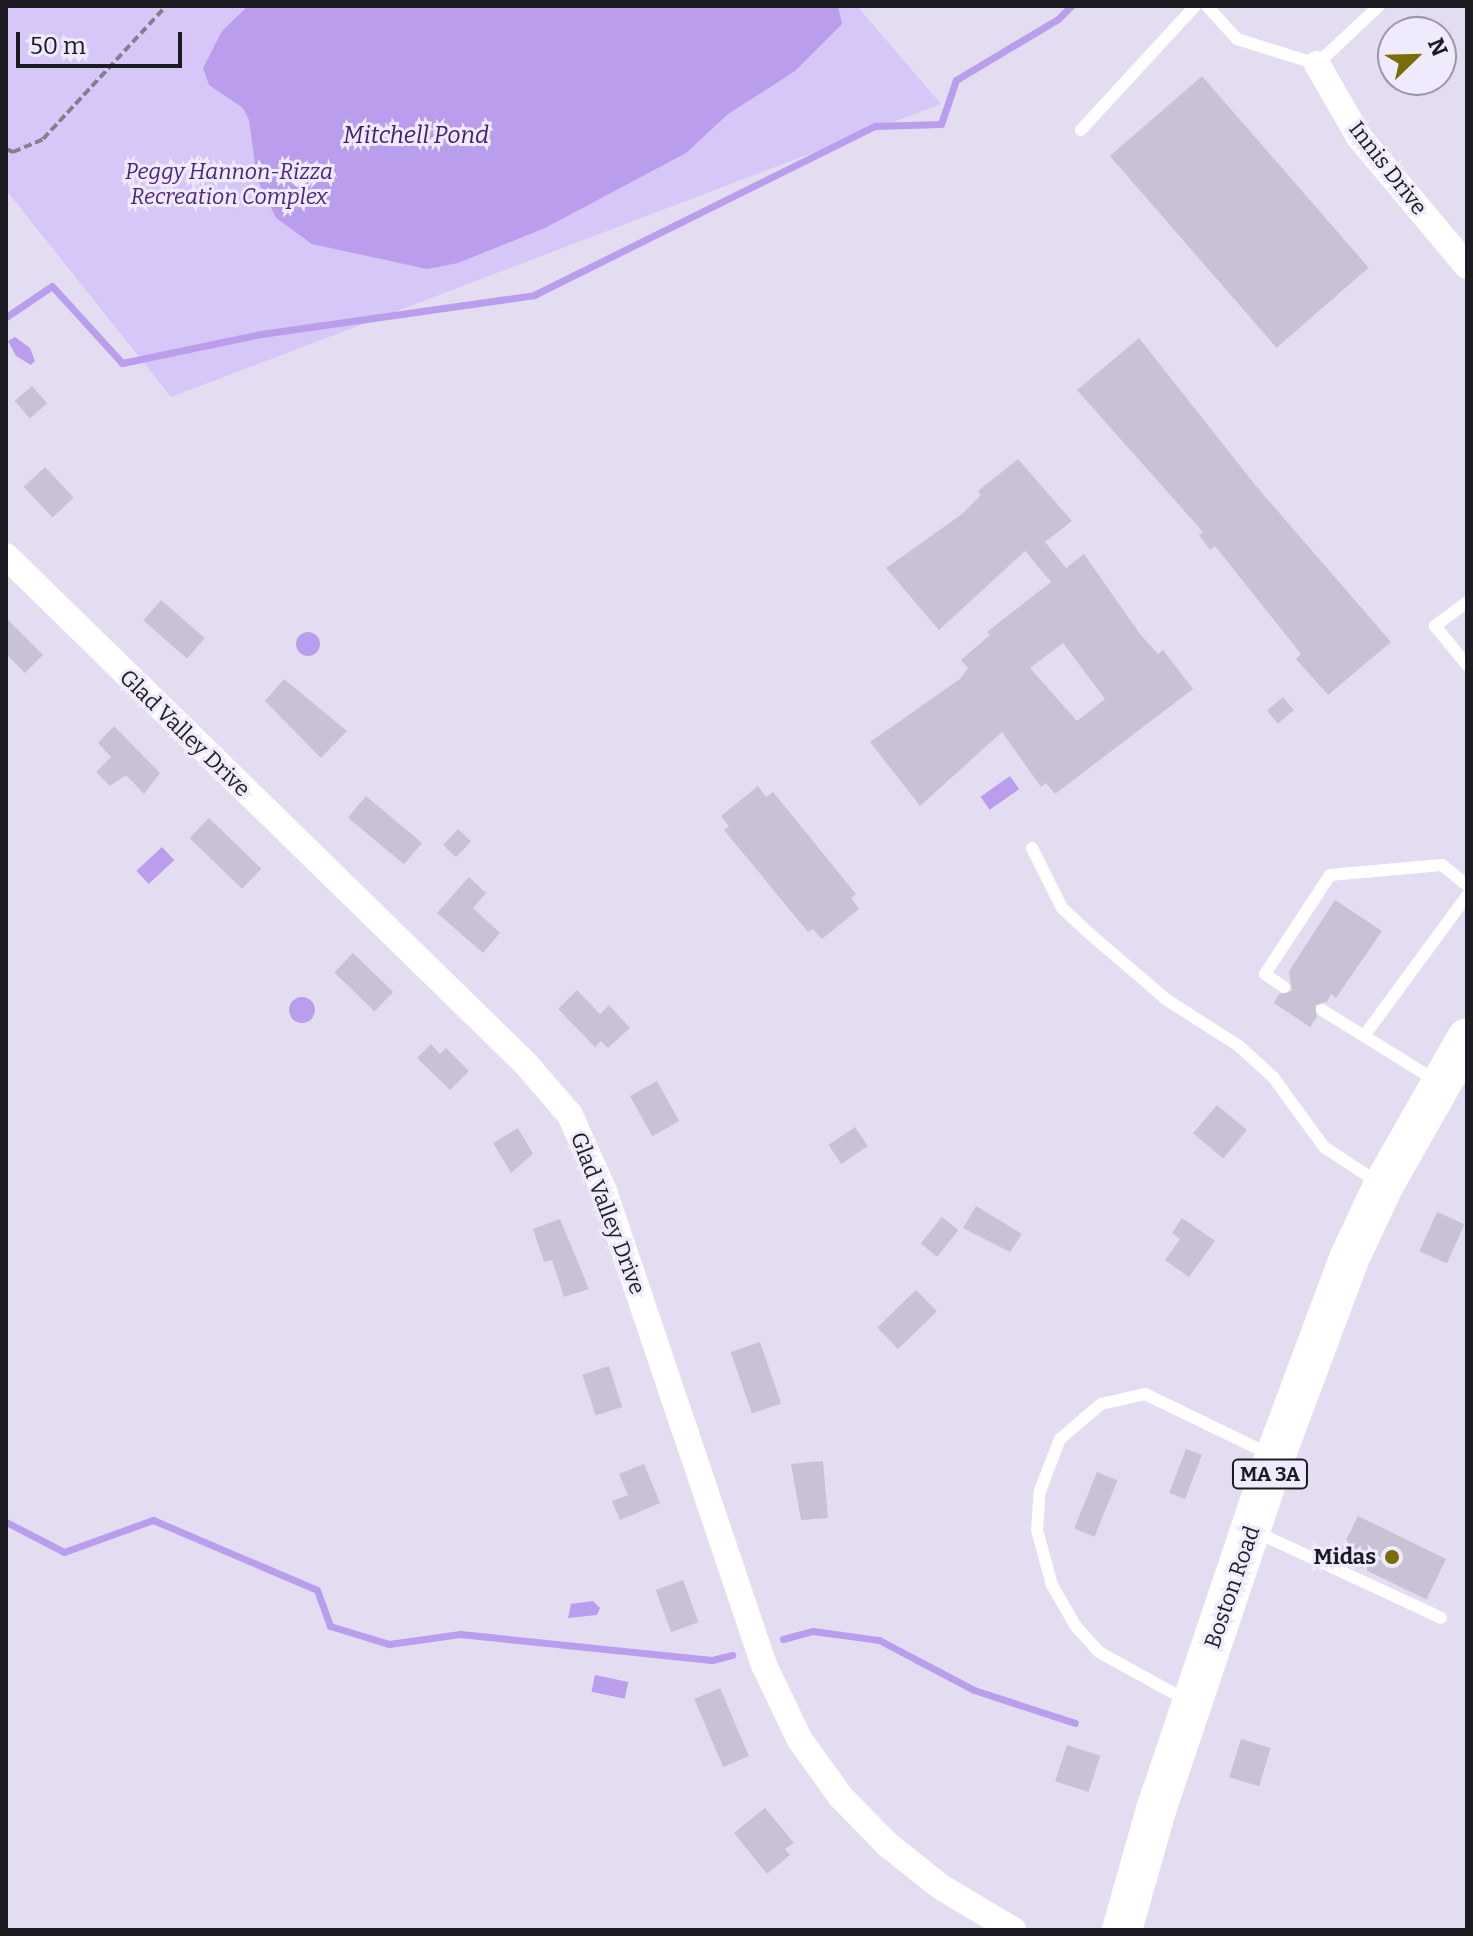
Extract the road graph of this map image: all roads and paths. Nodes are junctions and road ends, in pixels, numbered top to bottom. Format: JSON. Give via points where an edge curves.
{"nodes":[{"id":1,"x":166,"y":6,"type":"edge"},
{"id":2,"x":1195,"y":6,"type":"edge"},
{"id":3,"x":1207,"y":6,"type":"edge"},
{"id":4,"x":1379,"y":6,"type":"edge"},
{"id":5,"x":1317,"y":64,"type":"junction"},
{"id":6,"x":1081,"y":130,"type":"dead end"},
{"id":7,"x":6,"y":149,"type":"edge"},
{"id":8,"x":1467,"y":266,"type":"edge"},
{"id":9,"x":6,"y":556,"type":"edge"},
{"id":10,"x":1467,"y":602,"type":"edge"},
{"id":11,"x":1467,"y":665,"type":"edge"},
{"id":12,"x":1032,"y":848,"type":"dead end"},
{"id":13,"x":1467,"y":885,"type":"edge"},
{"id":14,"x":1467,"y":896,"type":"edge"},
{"id":15,"x":1284,"y":987,"type":"dead end"},
{"id":16,"x":1322,"y":1010,"type":"dead end"},
{"id":17,"x":1364,"y":1036,"type":"junction"},
{"id":18,"x":1467,"y":1038,"type":"edge"},
{"id":19,"x":1439,"y":1083,"type":"junction"},
{"id":20,"x":1383,"y":1186,"type":"junction"},
{"id":21,"x":1275,"y":1457,"type":"junction"},
{"id":22,"x":1251,"y":1530,"type":"junction"},
{"id":23,"x":1441,"y":1618,"type":"dead end"},
{"id":24,"x":1192,"y":1704,"type":"junction"},
{"id":25,"x":1013,"y":1930,"type":"edge"},
{"id":26,"x":1122,"y":1930,"type":"edge"}],
"edges":[{"from":1,"to":7,"type":"path","via":[[43,139],[13,152]]},
{"from":2,"to":6,"type":"lane"},
{"from":3,"to":5,"type":"lane","via":[[1237,39]]},
{"from":4,"to":5,"type":"lane"},
{"from":5,"to":8,"type":"street","name":"Innis Drive","via":[[1359,137]]},
{"from":9,"to":25,"type":"street","name":"Glad Valley Drive","via":[[526,1064],[570,1115],[604,1191],[752,1631],[800,1740],[841,1797],[888,1845],[941,1887]]},
{"from":10,"to":11,"type":"lane","via":[[1435,626]]},
{"from":12,"to":20,"type":"lane","via":[[1062,908],[1080,926],[1144,983],[1239,1046],[1273,1077],[1324,1147]]},
{"from":13,"to":15,"type":"lane","via":[[1442,865],[1330,875],[1265,974]]},
{"from":14,"to":17,"type":"lane"},
{"from":16,"to":17,"type":"lane"},
{"from":17,"to":19,"type":"lane"},
{"from":18,"to":19,"type":"main road","name":"Boston Road","number":"MA 3A"},
{"from":19,"to":20,"type":"main road","name":"Boston Road","number":"MA 3A"},
{"from":20,"to":21,"type":"main road","name":"Boston Road","number":"MA 3A","via":[[1349,1259]]},
{"from":21,"to":22,"type":"main road","name":"Boston Road","number":"MA 3A"},
{"from":21,"to":24,"type":"lane","via":[[1145,1394],[1101,1404],[1060,1439],[1040,1491],[1037,1530],[1052,1585],[1075,1625],[1099,1652]]},
{"from":22,"to":23,"type":"lane"},
{"from":22,"to":24,"type":"main road","name":"Boston Road","number":"MA 3A"},
{"from":24,"to":26,"type":"main road","name":"Boston Road","number":"MA 3A"}]}
